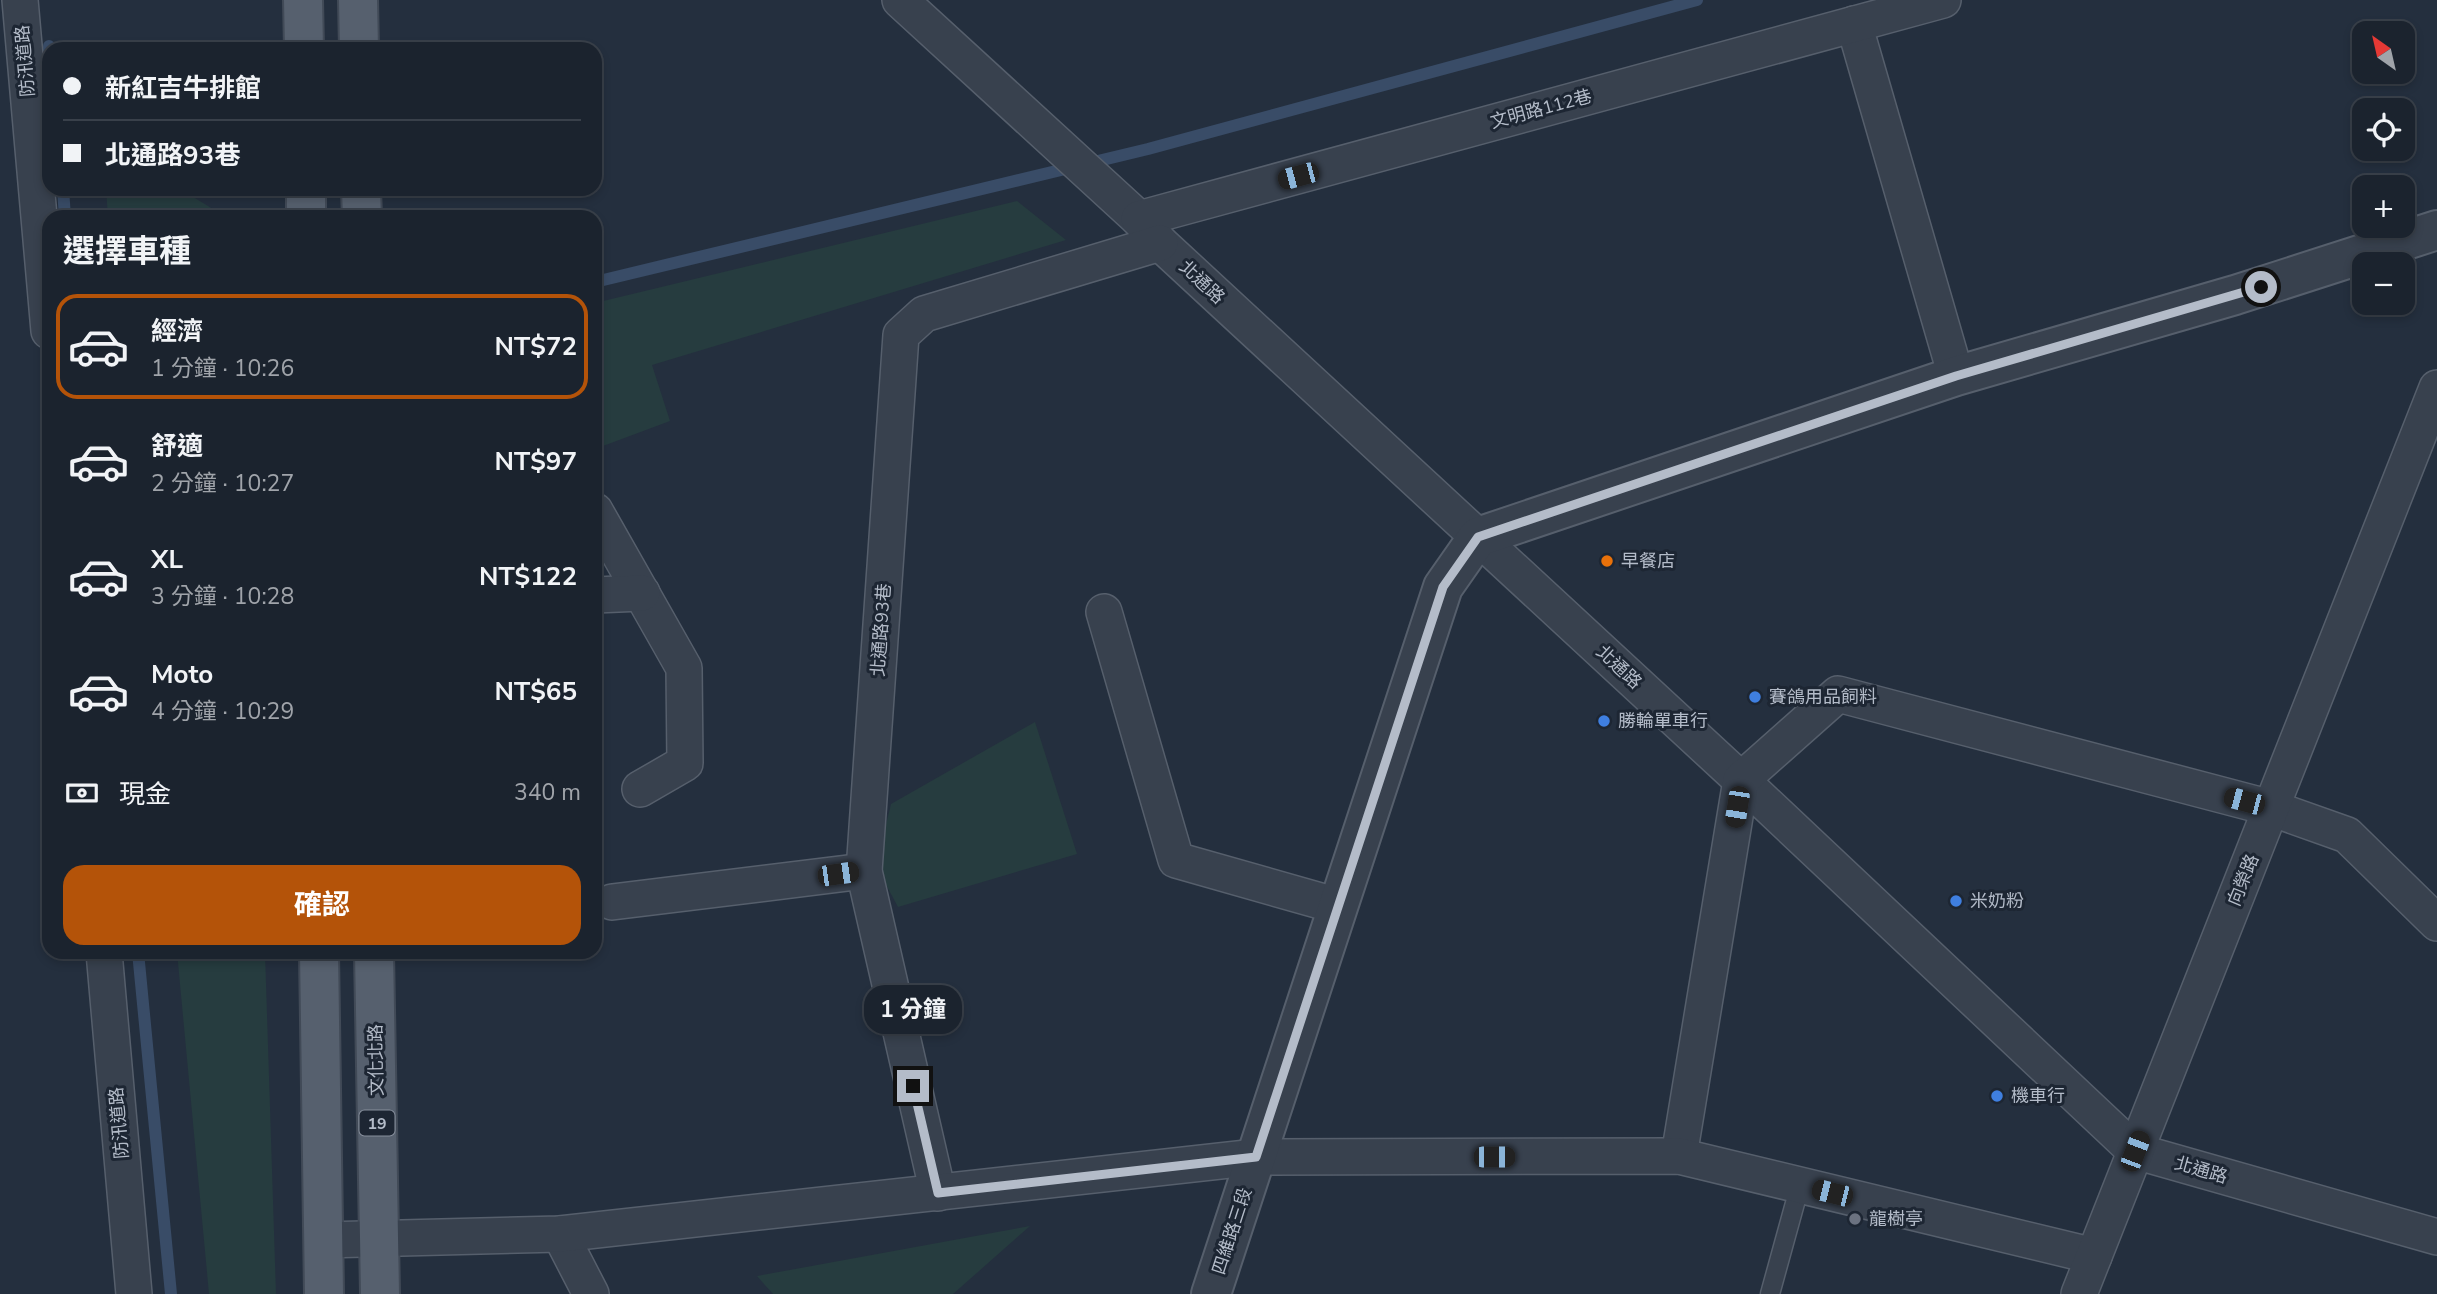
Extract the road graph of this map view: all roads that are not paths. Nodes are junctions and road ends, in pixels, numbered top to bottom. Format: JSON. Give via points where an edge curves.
{"nodes":[{"id":1,"x":20,"y":0,"type":"edge"},
{"id":2,"x":303,"y":0,"type":"edge"},
{"id":3,"x":358,"y":0,"type":"edge"},
{"id":4,"x":900,"y":0,"type":"edge"},
{"id":5,"x":1943,"y":0,"type":"edge"},
{"id":6,"x":1854,"y":24,"type":"junction"},
{"id":7,"x":304,"y":42,"type":"edge"},
{"id":8,"x":359,"y":42,"type":"edge"},
{"id":9,"x":2437,"y":230,"type":"edge"},
{"id":10,"x":1149,"y":231,"type":"junction"},
{"id":11,"x":42,"y":251,"type":"edge"},
{"id":12,"x":1956,"y":376,"type":"junction"},
{"id":13,"x":2437,"y":388,"type":"edge"},
{"id":14,"x":602,"y":523,"type":"edge"},
{"id":15,"x":1478,"y":537,"type":"junction"},
{"id":16,"x":642,"y":593,"type":"junction"},
{"id":17,"x":602,"y":595,"type":"edge"},
{"id":18,"x":1104,"y":612,"type":"dead end"},
{"id":19,"x":1741,"y":780,"type":"junction"},
{"id":20,"x":640,"y":789,"type":"dead end"},
{"id":21,"x":2271,"y":808,"type":"junction"},
{"id":22,"x":864,"y":871,"type":"junction"},
{"id":23,"x":612,"y":902,"type":"dead end"},
{"id":24,"x":1338,"y":906,"type":"junction"},
{"id":25,"x":2437,"y":923,"type":"edge"},
{"id":26,"x":105,"y":959,"type":"edge"},
{"id":27,"x":319,"y":959,"type":"edge"},
{"id":28,"x":374,"y":959,"type":"edge"},
{"id":29,"x":2135,"y":1151,"type":"junction"},
{"id":30,"x":1679,"y":1156,"type":"junction"},
{"id":31,"x":1256,"y":1157,"type":"junction"},
{"id":32,"x":1800,"y":1185,"type":"junction"},
{"id":33,"x":938,"y":1193,"type":"junction"},
{"id":34,"x":560,"y":1234,"type":"junction"},
{"id":35,"x":2437,"y":1237,"type":"edge"},
{"id":36,"x":379,"y":1239,"type":"junction"},
{"id":37,"x":323,"y":1240,"type":"junction"},
{"id":38,"x":2094,"y":1256,"type":"junction"},
{"id":39,"x":134,"y":1294,"type":"edge"},
{"id":40,"x":324,"y":1294,"type":"edge"},
{"id":41,"x":380,"y":1294,"type":"edge"},
{"id":42,"x":591,"y":1294,"type":"edge"},
{"id":43,"x":1211,"y":1294,"type":"edge"},
{"id":44,"x":1770,"y":1294,"type":"edge"},
{"id":45,"x":2079,"y":1294,"type":"edge"}],
"edges":[{"from":1,"to":11,"type":"street","name":"防汛道路"},
{"from":2,"to":7,"type":"main road"},
{"from":3,"to":8,"type":"main road"},
{"from":4,"to":10,"type":"street","name":"北通路"},
{"from":5,"to":6,"type":"street","name":"文明路112巷"},
{"from":6,"to":10,"type":"street","name":"文明路112巷"},
{"from":6,"to":12,"type":"street"},
{"from":9,"to":12,"type":"street","via":[[2235,295]]},
{"from":10,"to":15,"type":"street","name":"北通路"},
{"from":10,"to":22,"type":"street","name":"北通路93巷","via":[[924,314],[901,335]]},
{"from":12,"to":15,"type":"street"},
{"from":13,"to":21,"type":"street","name":"向榮路"},
{"from":14,"to":16,"type":"street"},
{"from":15,"to":19,"type":"street","name":"北通路"},
{"from":15,"to":24,"type":"street","name":"四維路三段","via":[[1443,587]]},
{"from":16,"to":17,"type":"street"},
{"from":16,"to":20,"type":"street","via":[[684,668],[685,763]]},
{"from":18,"to":24,"type":"street","via":[[1176,860]]},
{"from":19,"to":21,"type":"street","via":[[1838,694]]},
{"from":19,"to":29,"type":"street","name":"北通路"},
{"from":19,"to":30,"type":"street"},
{"from":21,"to":25,"type":"street","via":[[2347,835]]},
{"from":21,"to":29,"type":"street","name":"向榮路"},
{"from":22,"to":23,"type":"street"},
{"from":22,"to":33,"type":"street","name":"北通路93巷"},
{"from":24,"to":31,"type":"street","name":"四維路三段"},
{"from":26,"to":39,"type":"street","name":"防汛道路"},
{"from":27,"to":37,"type":"main road"},
{"from":28,"to":36,"type":"main road","name":"文化北路","number":"19"},
{"from":29,"to":35,"type":"street","name":"北通路"},
{"from":29,"to":38,"type":"street","name":"向榮路"},
{"from":30,"to":31,"type":"street"},
{"from":30,"to":32,"type":"street"},
{"from":31,"to":33,"type":"street"},
{"from":31,"to":43,"type":"street","name":"四維路三段"},
{"from":32,"to":38,"type":"street"},
{"from":32,"to":44,"type":"lane"},
{"from":33,"to":34,"type":"street"},
{"from":34,"to":36,"type":"street"},
{"from":34,"to":42,"type":"street"},
{"from":36,"to":37,"type":"street"},
{"from":36,"to":41,"type":"main road","name":"文化北路","number":"19"},
{"from":37,"to":40,"type":"main road"},
{"from":38,"to":45,"type":"street","name":"向榮路"}]}
